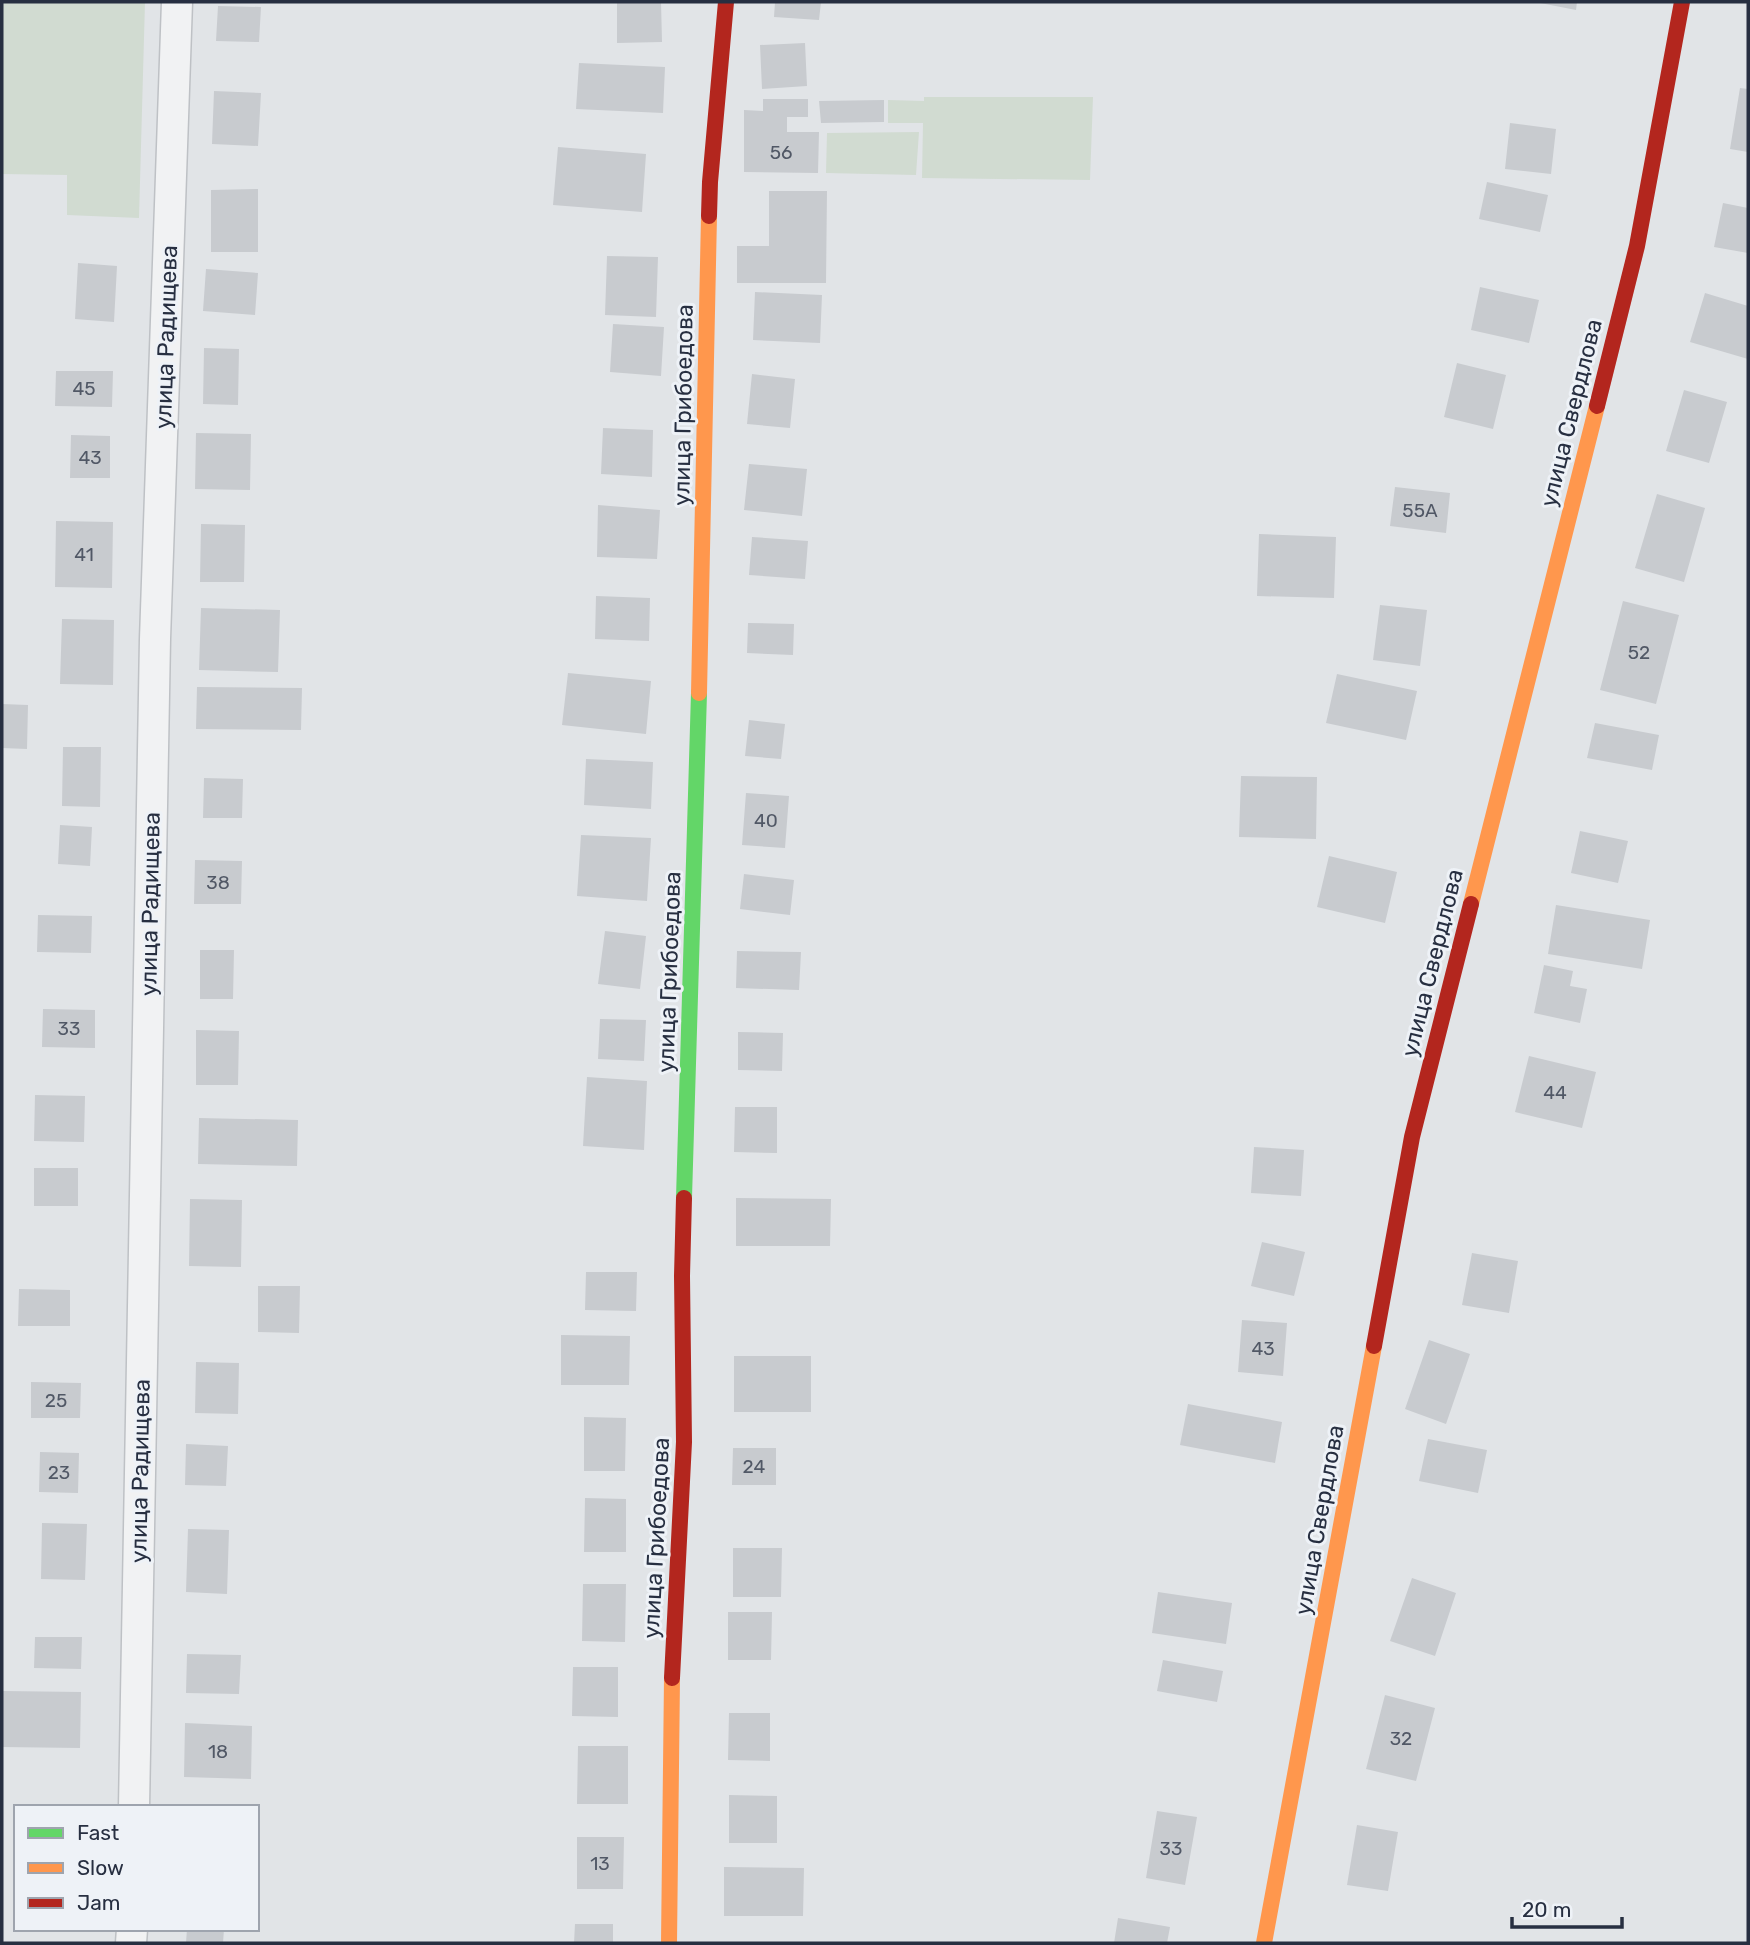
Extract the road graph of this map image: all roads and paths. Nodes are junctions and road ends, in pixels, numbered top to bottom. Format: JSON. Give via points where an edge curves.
{"nodes":[{"id":1,"x":177,"y":2,"type":"edge"},
{"id":2,"x":726,"y":2,"type":"edge"},
{"id":3,"x":1682,"y":2,"type":"edge"},
{"id":4,"x":134,"y":1805,"type":"edge"},
{"id":5,"x":669,"y":1943,"type":"edge"},
{"id":6,"x":1264,"y":1943,"type":"edge"}],
"edges":[{"from":1,"to":4,"type":"street","name":"улица Радищева","via":[[155,653]]},
{"from":2,"to":5,"type":"street","name":"улица Грибоедова","via":[[710,182],[682,1276],[684,1442],[670,1718]]},
{"from":3,"to":6,"type":"street","name":"улица Свердлова","via":[[1637,246],[1412,1137]]}]}
